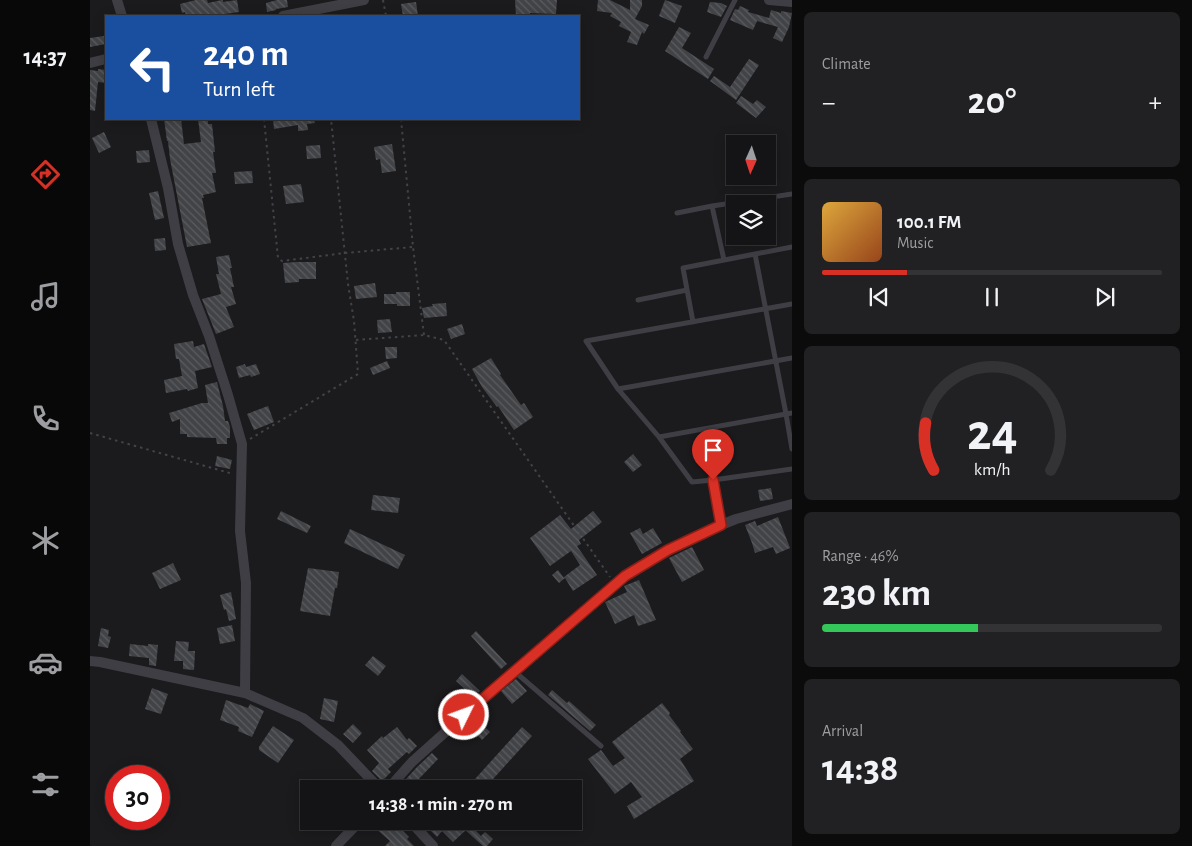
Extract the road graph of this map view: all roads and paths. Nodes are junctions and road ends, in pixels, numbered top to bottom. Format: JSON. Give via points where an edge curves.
{"nodes":[{"id":1,"x":117,"y":0,"type":"edge"},
{"id":2,"x":364,"y":0,"type":"edge"},
{"id":3,"x":384,"y":0,"type":"edge"},
{"id":4,"x":735,"y":0,"type":"edge"},
{"id":5,"x":769,"y":0,"type":"edge"},
{"id":6,"x":792,"y":2,"type":"edge"},
{"id":7,"x":122,"y":15,"type":"edge"},
{"id":8,"x":288,"y":15,"type":"edge"},
{"id":9,"x":386,"y":15,"type":"edge"},
{"id":10,"x":706,"y":57,"type":"dead end"},
{"id":11,"x":105,"y":59,"type":"edge"},
{"id":12,"x":90,"y":63,"type":"edge"},
{"id":13,"x":151,"y":120,"type":"edge"},
{"id":14,"x":264,"y":120,"type":"edge"},
{"id":15,"x":331,"y":120,"type":"edge"},
{"id":16,"x":401,"y":120,"type":"edge"},
{"id":17,"x":792,"y":194,"type":"edge"},
{"id":18,"x":712,"y":206,"type":"junction"},
{"id":19,"x":677,"y":213,"type":"dead end"},
{"id":20,"x":413,"y":247,"type":"junction"},
{"id":21,"x":792,"y":247,"type":"edge"},
{"id":22,"x":344,"y":253,"type":"junction"},
{"id":23,"x":755,"y":254,"type":"junction"},
{"id":24,"x":724,"y":260,"type":"junction"},
{"id":25,"x":687,"y":290,"type":"junction"},
{"id":26,"x":638,"y":300,"type":"dead end"},
{"id":27,"x":792,"y":304,"type":"edge"},
{"id":28,"x":766,"y":309,"type":"junction"},
{"id":29,"x":693,"y":322,"type":"junction"},
{"id":30,"x":424,"y":335,"type":"junction"},
{"id":31,"x":356,"y":340,"type":"junction"},
{"id":32,"x":792,"y":358,"type":"edge"},
{"id":33,"x":775,"y":361,"type":"junction"},
{"id":34,"x":618,"y":389,"type":"junction"},
{"id":35,"x":792,"y":413,"type":"edge"},
{"id":36,"x":786,"y":414,"type":"junction"},
{"id":37,"x":90,"y":433,"type":"edge"},
{"id":38,"x":659,"y":437,"type":"junction"},
{"id":39,"x":242,"y":444,"type":"junction"},
{"id":40,"x":792,"y":450,"type":"edge"},
{"id":41,"x":792,"y":469,"type":"edge"},
{"id":42,"x":241,"y":476,"type":"junction"},
{"id":43,"x":713,"y":480,"type":"junction"},
{"id":44,"x":792,"y":504,"type":"edge"},
{"id":45,"x":721,"y":525,"type":"junction"},
{"id":46,"x":615,"y":585,"type":"junction"},
{"id":47,"x":90,"y":662,"type":"edge"},
{"id":48,"x":514,"y":671,"type":"junction"},
{"id":49,"x":245,"y":693,"type":"junction"},
{"id":50,"x":601,"y":746,"type":"dead end"},
{"id":51,"x":371,"y":780,"type":"edge"},
{"id":52,"x":396,"y":780,"type":"edge"},
{"id":53,"x":351,"y":830,"type":"edge"},
{"id":54,"x":418,"y":830,"type":"edge"},
{"id":55,"x":336,"y":846,"type":"edge"},
{"id":56,"x":433,"y":846,"type":"edge"}],
"edges":[{"from":1,"to":7,"type":"street"},
{"from":2,"to":8,"type":"street"},
{"from":3,"to":9,"type":"path"},
{"from":4,"to":10,"type":"lane"},
{"from":5,"to":6,"type":"street"},
{"from":11,"to":12,"type":"street"},
{"from":13,"to":39,"type":"street","via":[[178,244]]},
{"from":14,"to":22,"type":"path","via":[[278,258],[282,261]]},
{"from":15,"to":22,"type":"path"},
{"from":16,"to":20,"type":"path"},
{"from":17,"to":18,"type":"lane"},
{"from":18,"to":19,"type":"lane"},
{"from":18,"to":24,"type":"lane"},
{"from":20,"to":22,"type":"path"},
{"from":20,"to":30,"type":"path"},
{"from":21,"to":23,"type":"lane"},
{"from":22,"to":31,"type":"path"},
{"from":23,"to":24,"type":"lane"},
{"from":23,"to":28,"type":"lane"},
{"from":24,"to":25,"type":"lane","via":[[683,268]]},
{"from":25,"to":26,"type":"lane"},
{"from":25,"to":29,"type":"lane"},
{"from":27,"to":28,"type":"lane"},
{"from":28,"to":29,"type":"lane"},
{"from":28,"to":33,"type":"lane"},
{"from":29,"to":34,"type":"lane","via":[[586,341]]},
{"from":30,"to":31,"type":"path"},
{"from":30,"to":46,"type":"path","via":[[444,340]]},
{"from":31,"to":39,"type":"path","via":[[358,374]]},
{"from":32,"to":33,"type":"lane"},
{"from":33,"to":34,"type":"lane"},
{"from":33,"to":36,"type":"lane"},
{"from":34,"to":38,"type":"lane"},
{"from":35,"to":36,"type":"lane"},
{"from":36,"to":38,"type":"lane"},
{"from":36,"to":40,"type":"lane"},
{"from":37,"to":42,"type":"path"},
{"from":38,"to":43,"type":"lane","via":[[692,482]]},
{"from":39,"to":42,"type":"street"},
{"from":41,"to":43,"type":"lane"},
{"from":42,"to":49,"type":"street","via":[[240,531],[246,583]]},
{"from":43,"to":45,"type":"lane"},
{"from":44,"to":45,"type":"street"},
{"from":45,"to":46,"type":"street","via":[[668,550]]},
{"from":46,"to":48,"type":"street"},
{"from":47,"to":49,"type":"street"},
{"from":48,"to":50,"type":"lane"},
{"from":48,"to":52,"type":"street"},
{"from":49,"to":51,"type":"street","via":[[303,718],[338,745]]},
{"from":53,"to":55,"type":"street"},
{"from":54,"to":56,"type":"street"}]}
